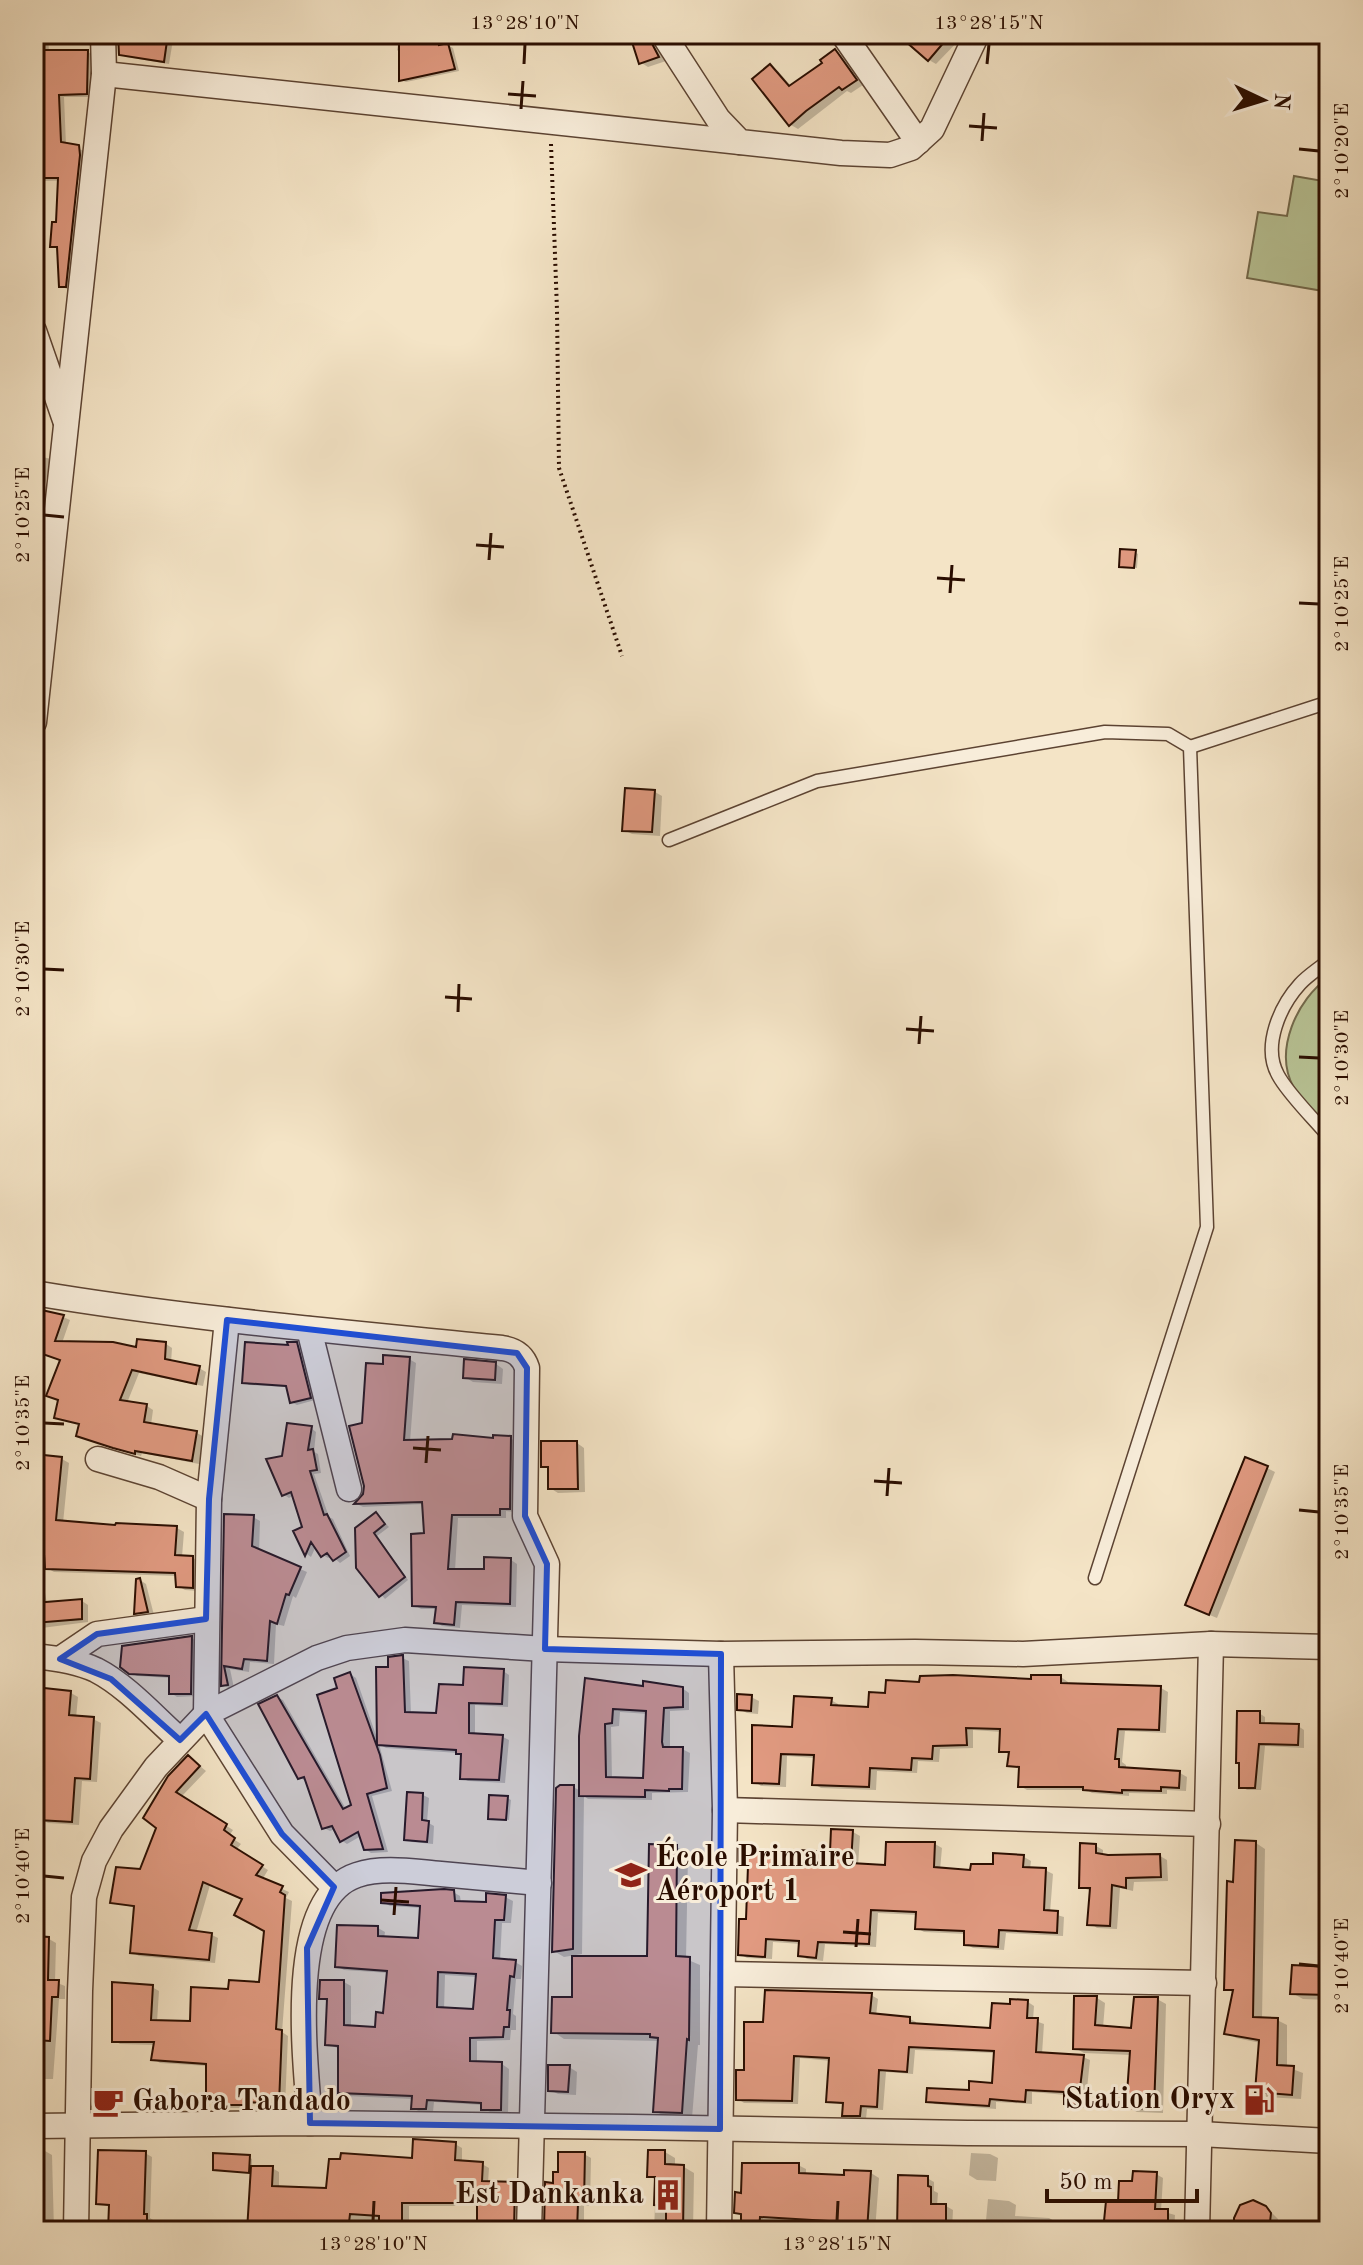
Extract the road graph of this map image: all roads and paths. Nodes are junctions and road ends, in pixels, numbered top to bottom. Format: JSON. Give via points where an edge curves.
{"nodes":[{"id":1,"x":103,"y":34,"type":"edge"},
{"id":2,"x":663,"y":34,"type":"edge"},
{"id":3,"x":843,"y":34,"type":"edge"},
{"id":4,"x":977,"y":34,"type":"edge"},
{"id":5,"x":104,"y":74,"type":"junction"},
{"id":6,"x":550,"y":121,"type":"junction"},
{"id":7,"x":740,"y":142,"type":"junction"},
{"id":8,"x":918,"y":142,"type":"junction"},
{"id":9,"x":34,"y":331,"type":"edge"},
{"id":10,"x":67,"y":426,"type":"junction"},
{"id":11,"x":39,"y":620,"type":"edge"},
{"id":12,"x":622,"y":656,"type":"dead end"},
{"id":13,"x":1329,"y":702,"type":"edge"},
{"id":14,"x":34,"y":722,"type":"edge"},
{"id":15,"x":1190,"y":747,"type":"junction"},
{"id":16,"x":669,"y":840,"type":"dead end"},
{"id":17,"x":1329,"y":960,"type":"edge"},
{"id":18,"x":1329,"y":1137,"type":"edge"},
{"id":19,"x":34,"y":1293,"type":"edge"},
{"id":20,"x":227,"y":1320,"type":"junction"},
{"id":21,"x":309,"y":1329,"type":"junction"},
{"id":22,"x":98,"y":1459,"type":"dead end"},
{"id":23,"x":349,"y":1489,"type":"dead end"},
{"id":24,"x":209,"y":1499,"type":"junction"},
{"id":25,"x":1095,"y":1578,"type":"dead end"},
{"id":26,"x":206,"y":1619,"type":"junction"},
{"id":27,"x":1211,"y":1644,"type":"junction"},
{"id":28,"x":1329,"y":1647,"type":"edge"},
{"id":29,"x":545,"y":1649,"type":"junction"},
{"id":30,"x":721,"y":1654,"type":"junction"},
{"id":31,"x":34,"y":1656,"type":"edge"},
{"id":32,"x":60,"y":1659,"type":"junction"},
{"id":33,"x":206,"y":1714,"type":"junction"},
{"id":34,"x":180,"y":1740,"type":"junction"},
{"id":35,"x":725,"y":1810,"type":"junction"},
{"id":36,"x":1208,"y":1824,"type":"junction"},
{"id":37,"x":539,"y":1883,"type":"junction"},
{"id":38,"x":334,"y":1887,"type":"junction"},
{"id":39,"x":723,"y":1974,"type":"junction"},
{"id":40,"x":1204,"y":1983,"type":"junction"},
{"id":41,"x":310,"y":2123,"type":"junction"},
{"id":42,"x":34,"y":2126,"type":"edge"},
{"id":43,"x":75,"y":2127,"type":"junction"},
{"id":44,"x":532,"y":2127,"type":"junction"},
{"id":45,"x":720,"y":2129,"type":"junction"},
{"id":46,"x":1200,"y":2134,"type":"junction"},
{"id":47,"x":1329,"y":2141,"type":"edge"},
{"id":48,"x":76,"y":2231,"type":"edge"},
{"id":49,"x":529,"y":2231,"type":"edge"},
{"id":50,"x":719,"y":2231,"type":"edge"},
{"id":51,"x":1197,"y":2231,"type":"edge"}],
"edges":[{"from":1,"to":5,"type":"street"},
{"from":2,"to":7,"type":"street","via":[[718,119]]},
{"from":3,"to":8,"type":"street"},
{"from":4,"to":8,"type":"street","via":[[932,129]]},
{"from":5,"to":6,"type":"street"},
{"from":5,"to":10,"type":"street"},
{"from":6,"to":7,"type":"street"},
{"from":6,"to":12,"type":"path","via":[[559,468]]},
{"from":7,"to":8,"type":"street","via":[[890,155]]},
{"from":9,"to":10,"type":"street"},
{"from":10,"to":11,"type":"street"},
{"from":11,"to":14,"type":"street"},
{"from":13,"to":15,"type":"lane"},
{"from":15,"to":16,"type":"lane","via":[[1168,734],[1105,732],[817,781]]},
{"from":15,"to":25,"type":"lane","via":[[1207,1227]]},
{"from":17,"to":18,"type":"lane","via":[[1300,983],[1280,1014],[1273,1049],[1277,1074]]},
{"from":19,"to":20,"type":"street"},
{"from":20,"to":21,"type":"street"},
{"from":20,"to":24,"type":"street"},
{"from":21,"to":23,"type":"street"},
{"from":21,"to":29,"type":"street","via":[[502,1348],[524,1360],[525,1516],[547,1564]]},
{"from":22,"to":24,"type":"street"},
{"from":24,"to":26,"type":"street"},
{"from":26,"to":32,"type":"street","via":[[97,1634]]},
{"from":26,"to":33,"type":"street"},
{"from":27,"to":28,"type":"street"},
{"from":27,"to":30,"type":"street","via":[[1023,1654]]},
{"from":27,"to":36,"type":"street"},
{"from":29,"to":30,"type":"street"},
{"from":29,"to":33,"type":"street","via":[[405,1640],[347,1648]]},
{"from":29,"to":37,"type":"street"},
{"from":30,"to":35,"type":"street"},
{"from":31,"to":32,"type":"street"},
{"from":32,"to":34,"type":"street","via":[[111,1679]]},
{"from":33,"to":34,"type":"street"},
{"from":33,"to":38,"type":"street","via":[[282,1834]]},
{"from":34,"to":43,"type":"street","via":[[111,1829],[84,1897]]},
{"from":35,"to":36,"type":"street"},
{"from":35,"to":39,"type":"street"},
{"from":36,"to":40,"type":"street"},
{"from":37,"to":38,"type":"street","via":[[374,1871]]},
{"from":37,"to":44,"type":"street"},
{"from":38,"to":41,"type":"street","via":[[307,1948]]},
{"from":39,"to":40,"type":"street"},
{"from":39,"to":45,"type":"street"},
{"from":40,"to":46,"type":"street"},
{"from":41,"to":43,"type":"street"},
{"from":41,"to":44,"type":"street"},
{"from":42,"to":43,"type":"street"},
{"from":43,"to":48,"type":"street"},
{"from":44,"to":45,"type":"street"},
{"from":44,"to":49,"type":"street"},
{"from":45,"to":46,"type":"street"},
{"from":45,"to":50,"type":"street"},
{"from":46,"to":47,"type":"street"},
{"from":46,"to":51,"type":"street"}]}
